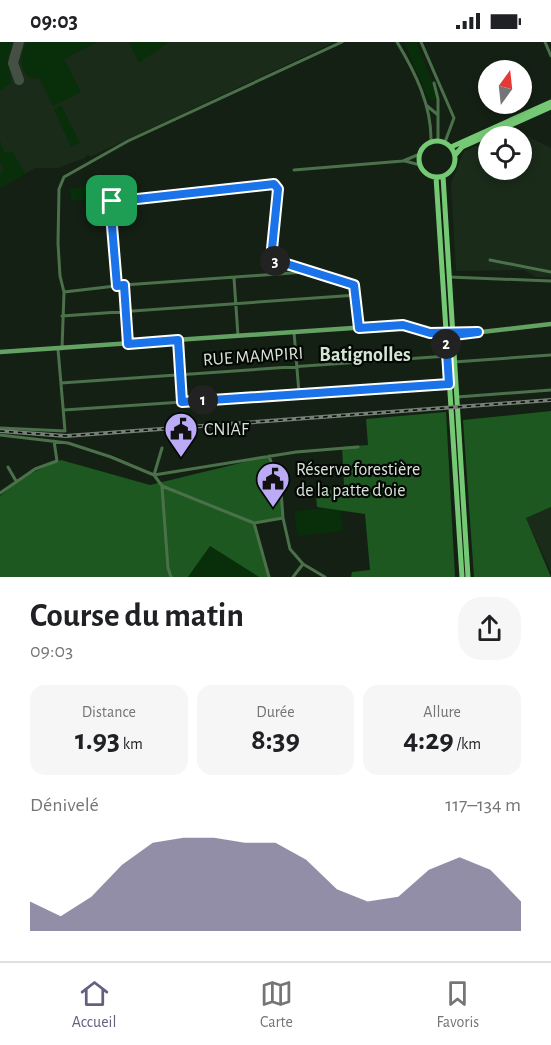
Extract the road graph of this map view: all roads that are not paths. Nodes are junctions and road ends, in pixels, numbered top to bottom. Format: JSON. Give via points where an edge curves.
{"nodes":[{"id":1,"x":342,"y":42,"type":"edge"},
{"id":2,"x":397,"y":42,"type":"edge"},
{"id":3,"x":544,"y":42,"type":"edge"},
{"id":4,"x":422,"y":43,"type":"edge"},
{"id":5,"x":551,"y":56,"type":"edge"},
{"id":6,"x":434,"y":83,"type":"dead end"},
{"id":7,"x":551,"y":102,"type":"edge"},
{"id":8,"x":426,"y":105,"type":"junction"},
{"id":9,"x":551,"y":107,"type":"edge"},
{"id":10,"x":438,"y":115,"type":"junction"},
{"id":11,"x":441,"y":141,"type":"junction"},
{"id":12,"x":431,"y":142,"type":"junction"},
{"id":13,"x":451,"y":147,"type":"junction"},
{"id":14,"x":420,"y":154,"type":"junction"},
{"id":15,"x":455,"y":155,"type":"junction"},
{"id":16,"x":403,"y":160,"type":"junction"},
{"id":17,"x":420,"y":165,"type":"junction"},
{"id":18,"x":294,"y":170,"type":"dead end"},
{"id":19,"x":440,"y":176,"type":"junction"},
{"id":20,"x":490,"y":260,"type":"dead end"},
{"id":21,"x":308,"y":272,"type":"junction"},
{"id":22,"x":551,"y":272,"type":"edge"},
{"id":23,"x":447,"y":277,"type":"junction"},
{"id":24,"x":234,"y":278,"type":"junction"},
{"id":25,"x":551,"y":281,"type":"edge"},
{"id":26,"x":124,"y":285,"type":"junction"},
{"id":27,"x":117,"y":286,"type":"junction"},
{"id":28,"x":64,"y":292,"type":"junction"},
{"id":29,"x":357,"y":295,"type":"junction"},
{"id":30,"x":236,"y":304,"type":"junction"},
{"id":31,"x":126,"y":312,"type":"junction"},
{"id":32,"x":62,"y":316,"type":"junction"},
{"id":33,"x":551,"y":324,"type":"edge"},
{"id":34,"x":359,"y":328,"type":"junction"},
{"id":35,"x":294,"y":332,"type":"junction"},
{"id":36,"x":433,"y":334,"type":"junction"},
{"id":37,"x":448,"y":334,"type":"junction"},
{"id":38,"x":238,"y":336,"type":"junction"},
{"id":39,"x":178,"y":340,"type":"junction"},
{"id":40,"x":128,"y":344,"type":"junction"},
{"id":41,"x":446,"y":345,"type":"junction"},
{"id":42,"x":60,"y":349,"type":"junction"},
{"id":43,"x":0,"y":352,"type":"edge"},
{"id":44,"x":551,"y":355,"type":"edge"},
{"id":45,"x":448,"y":357,"type":"junction"},
{"id":46,"x":453,"y":362,"type":"junction"},
{"id":47,"x":297,"y":366,"type":"junction"},
{"id":48,"x":180,"y":374,"type":"junction"},
{"id":49,"x":62,"y":383,"type":"junction"},
{"id":50,"x":449,"y":384,"type":"junction"},
{"id":51,"x":551,"y":390,"type":"edge"},
{"id":52,"x":299,"y":393,"type":"junction"},
{"id":53,"x":455,"y":397,"type":"junction"},
{"id":54,"x":182,"y":402,"type":"junction"},
{"id":55,"x":64,"y":410,"type":"junction"},
{"id":56,"x":0,"y":428,"type":"edge"},
{"id":57,"x":0,"y":435,"type":"edge"},
{"id":58,"x":54,"y":441,"type":"junction"},
{"id":59,"x":358,"y":447,"type":"dead end"},
{"id":60,"x":162,"y":448,"type":"dead end"},
{"id":61,"x":269,"y":456,"type":"junction"},
{"id":62,"x":8,"y":467,"type":"dead end"},
{"id":63,"x":154,"y":475,"type":"junction"},
{"id":64,"x":16,"y":481,"type":"junction"},
{"id":65,"x":162,"y":486,"type":"junction"},
{"id":66,"x":0,"y":493,"type":"edge"},
{"id":67,"x":283,"y":518,"type":"junction"},
{"id":68,"x":254,"y":523,"type":"junction"},
{"id":69,"x":303,"y":564,"type":"junction"},
{"id":70,"x":171,"y":577,"type":"edge"},
{"id":71,"x":269,"y":577,"type":"edge"},
{"id":72,"x":293,"y":577,"type":"edge"},
{"id":73,"x":325,"y":577,"type":"edge"},
{"id":74,"x":462,"y":577,"type":"edge"},
{"id":75,"x":468,"y":577,"type":"edge"}],
"edges":[{"from":1,"to":28,"type":"street","via":[[69,172],[58,189],[59,267]]},
{"from":2,"to":8,"type":"street"},
{"from":3,"to":5,"type":"street"},
{"from":4,"to":11,"type":"street","via":[[454,118]]},
{"from":6,"to":10,"type":"street"},
{"from":7,"to":13,"type":"main road"},
{"from":8,"to":10,"type":"street"},
{"from":8,"to":12,"type":"street"},
{"from":9,"to":15,"type":"main road","via":[[462,147]]},
{"from":10,"to":11,"type":"street"},
{"from":11,"to":12,"type":"main road"},
{"from":11,"to":13,"type":"main road"},
{"from":12,"to":14,"type":"main road"},
{"from":13,"to":15,"type":"main road"},
{"from":14,"to":16,"type":"street"},
{"from":14,"to":17,"type":"main road"},
{"from":15,"to":19,"type":"main road","via":[[452,169]]},
{"from":16,"to":17,"type":"street"},
{"from":16,"to":18,"type":"street"},
{"from":17,"to":19,"type":"main road","via":[[429,175]]},
{"from":19,"to":23,"type":"main road"},
{"from":19,"to":37,"type":"main road"},
{"from":20,"to":22,"type":"street"},
{"from":21,"to":24,"type":"street"},
{"from":21,"to":27,"type":"street","via":[[270,257],[278,189],[272,184],[110,202]]},
{"from":21,"to":29,"type":"street","via":[[354,285]]},
{"from":23,"to":25,"type":"street"},
{"from":23,"to":37,"type":"main road"},
{"from":24,"to":26,"type":"street"},
{"from":24,"to":30,"type":"street"},
{"from":26,"to":27,"type":"street"},
{"from":26,"to":31,"type":"street"},
{"from":27,"to":28,"type":"street"},
{"from":28,"to":32,"type":"street"},
{"from":29,"to":30,"type":"street"},
{"from":29,"to":34,"type":"street"},
{"from":30,"to":31,"type":"street"},
{"from":30,"to":38,"type":"street"},
{"from":31,"to":32,"type":"street"},
{"from":31,"to":40,"type":"street"},
{"from":32,"to":42,"type":"street"},
{"from":33,"to":37,"type":"main road"},
{"from":34,"to":35,"type":"main road"},
{"from":34,"to":36,"type":"main road","via":[[403,325]]},
{"from":35,"to":38,"type":"main road"},
{"from":35,"to":47,"type":"street"},
{"from":36,"to":37,"type":"main road"},
{"from":36,"to":41,"type":"main road"},
{"from":37,"to":41,"type":"main road"},
{"from":37,"to":46,"type":"main road"},
{"from":38,"to":39,"type":"main road"},
{"from":39,"to":40,"type":"main road"},
{"from":39,"to":48,"type":"street"},
{"from":40,"to":42,"type":"main road"},
{"from":41,"to":45,"type":"main road"},
{"from":42,"to":43,"type":"main road"},
{"from":42,"to":49,"type":"street"},
{"from":44,"to":46,"type":"street"},
{"from":45,"to":47,"type":"street","name":"RUE MAMPIRI"},
{"from":45,"to":50,"type":"main road"},
{"from":46,"to":53,"type":"main road"},
{"from":47,"to":48,"type":"street","name":"RUE MAMPIRI"},
{"from":47,"to":52,"type":"street"},
{"from":48,"to":49,"type":"street","name":"RUE MAMPIRI"},
{"from":48,"to":54,"type":"street"},
{"from":49,"to":55,"type":"street"},
{"from":50,"to":52,"type":"street"},
{"from":50,"to":74,"type":"main road"},
{"from":51,"to":53,"type":"street"},
{"from":52,"to":54,"type":"street"},
{"from":53,"to":75,"type":"main road"},
{"from":54,"to":55,"type":"street"},
{"from":55,"to":56,"type":"street","via":[[64,431]]},
{"from":57,"to":58,"type":"street"},
{"from":58,"to":63,"type":"street","via":[[111,457]]},
{"from":58,"to":64,"type":"street","via":[[58,461]]},
{"from":59,"to":61,"type":"street"},
{"from":60,"to":63,"type":"street"},
{"from":61,"to":63,"type":"street"},
{"from":61,"to":67,"type":"street","via":[[281,491]]},
{"from":62,"to":64,"type":"street"},
{"from":63,"to":65,"type":"street"},
{"from":64,"to":66,"type":"street"},
{"from":65,"to":68,"type":"street"},
{"from":65,"to":70,"type":"street"},
{"from":67,"to":68,"type":"street"},
{"from":67,"to":69,"type":"street","via":[[291,549]]},
{"from":68,"to":71,"type":"street"},
{"from":69,"to":72,"type":"street"},
{"from":69,"to":73,"type":"street"}]}
